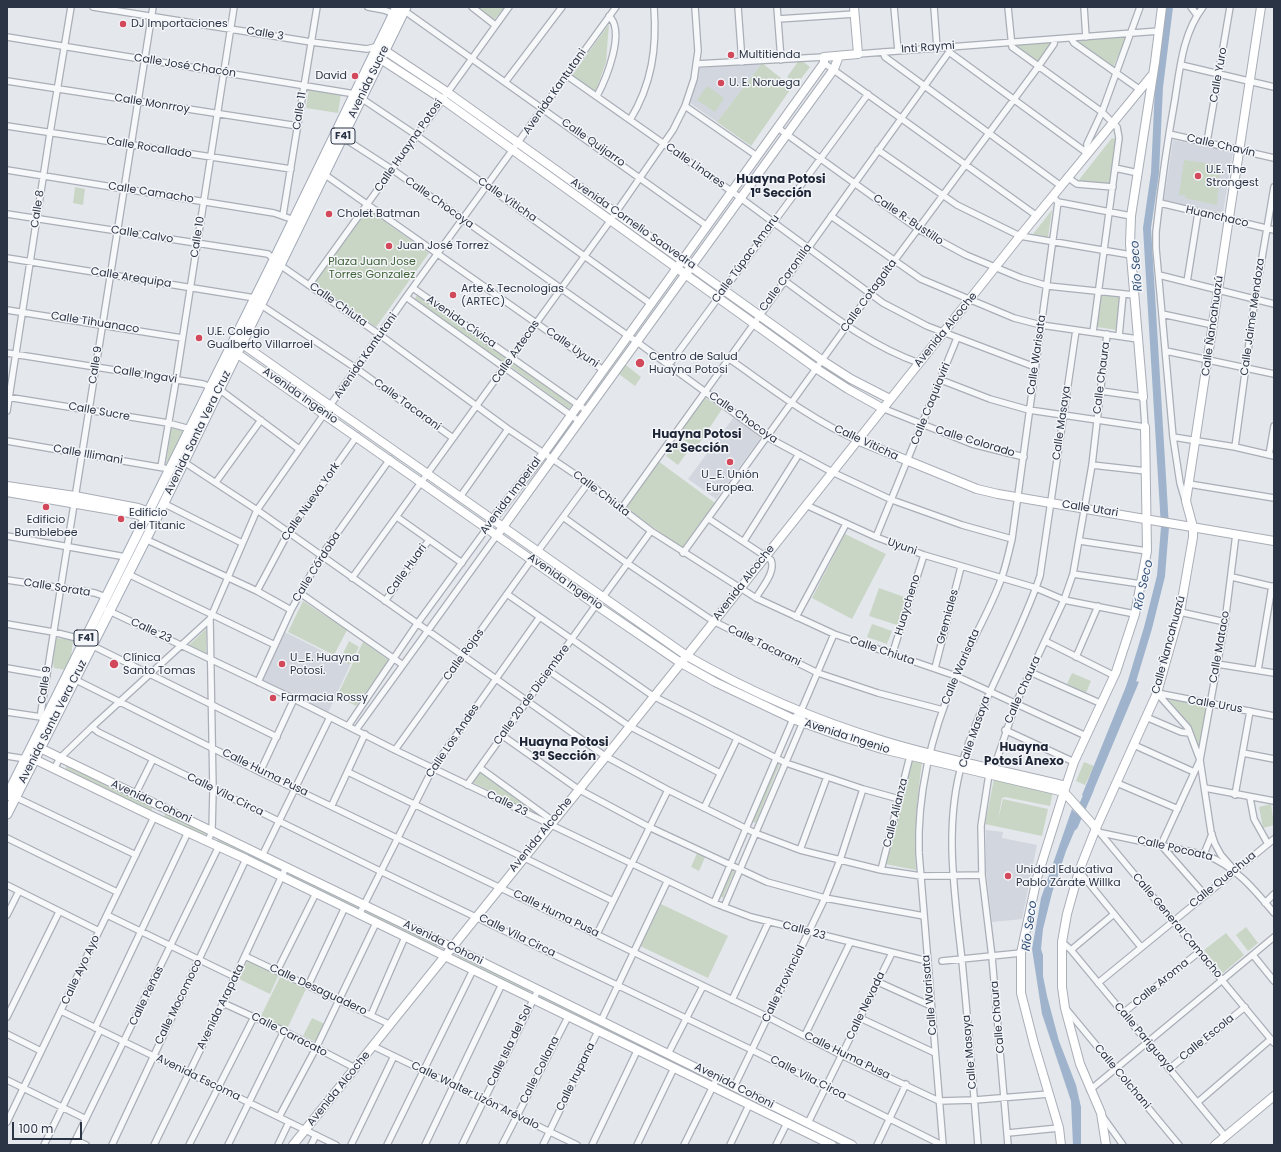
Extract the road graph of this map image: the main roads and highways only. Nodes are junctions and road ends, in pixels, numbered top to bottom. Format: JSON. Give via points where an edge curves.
{"nodes":[{"id":1,"x":400,"y":9,"type":"edge"},
{"id":2,"x":358,"y":96,"type":"junction"},
{"id":3,"x":277,"y":263,"type":"junction"},
{"id":4,"x":215,"y":388,"type":"junction"},
{"id":5,"x":152,"y":516,"type":"junction"},
{"id":6,"x":105,"y":609,"type":"junction"},
{"id":7,"x":88,"y":643,"type":"junction"},
{"id":8,"x":36,"y":746,"type":"junction"},
{"id":9,"x":11,"y":796,"type":"edge"},
{"id":10,"x":7,"y":814,"type":"edge"}],
"edges":[{"from":1,"to":2,"type":"main road","name":"Avenida Sucre","number":"F41","via":[[377,51]]},
{"from":2,"to":3,"type":"main road","name":"Avenida Sucre","number":"F41","via":[[294,220]]},
{"from":2,"to":3,"type":"main road","name":"Avenida Sucre","number":"F41","via":[[342,137]]},
{"from":3,"to":4,"type":"main road","name":"Avenida Santa Vera Cruz","number":"F41"},
{"from":4,"to":5,"type":"main road","name":"Avenida Santa Vera Cruz","number":"F41","via":[[184,462],[163,503]]},
{"from":4,"to":5,"type":"main road","name":"Avenida Santa Vera Cruz","number":"F41","via":[[165,469]]},
{"from":5,"to":6,"type":"main road","name":"Avenida Santa Vera Cruz","number":"F41","via":[[146,539],[128,574]]},
{"from":5,"to":6,"type":"main road","name":"Avenida Santa Vera Cruz","number":"F41","via":[[126,557],[106,597]]},
{"from":6,"to":7,"type":"main road","name":"Avenida Santa Vera Cruz","number":"F41"},
{"from":7,"to":8,"type":"main road","name":"Avenida Santa Vera Cruz","number":"F41","via":[[74,679]]},
{"from":7,"to":8,"type":"main road","name":"Avenida Santa Vera Cruz","number":"F41","via":[[42,720]]},
{"from":8,"to":9,"type":"main road","name":"Avenida Santa Vera Cruz","number":"F41"},
{"from":9,"to":10,"type":"main road","name":"Avenida Santa Vera Cruz","number":"F41"}]}
